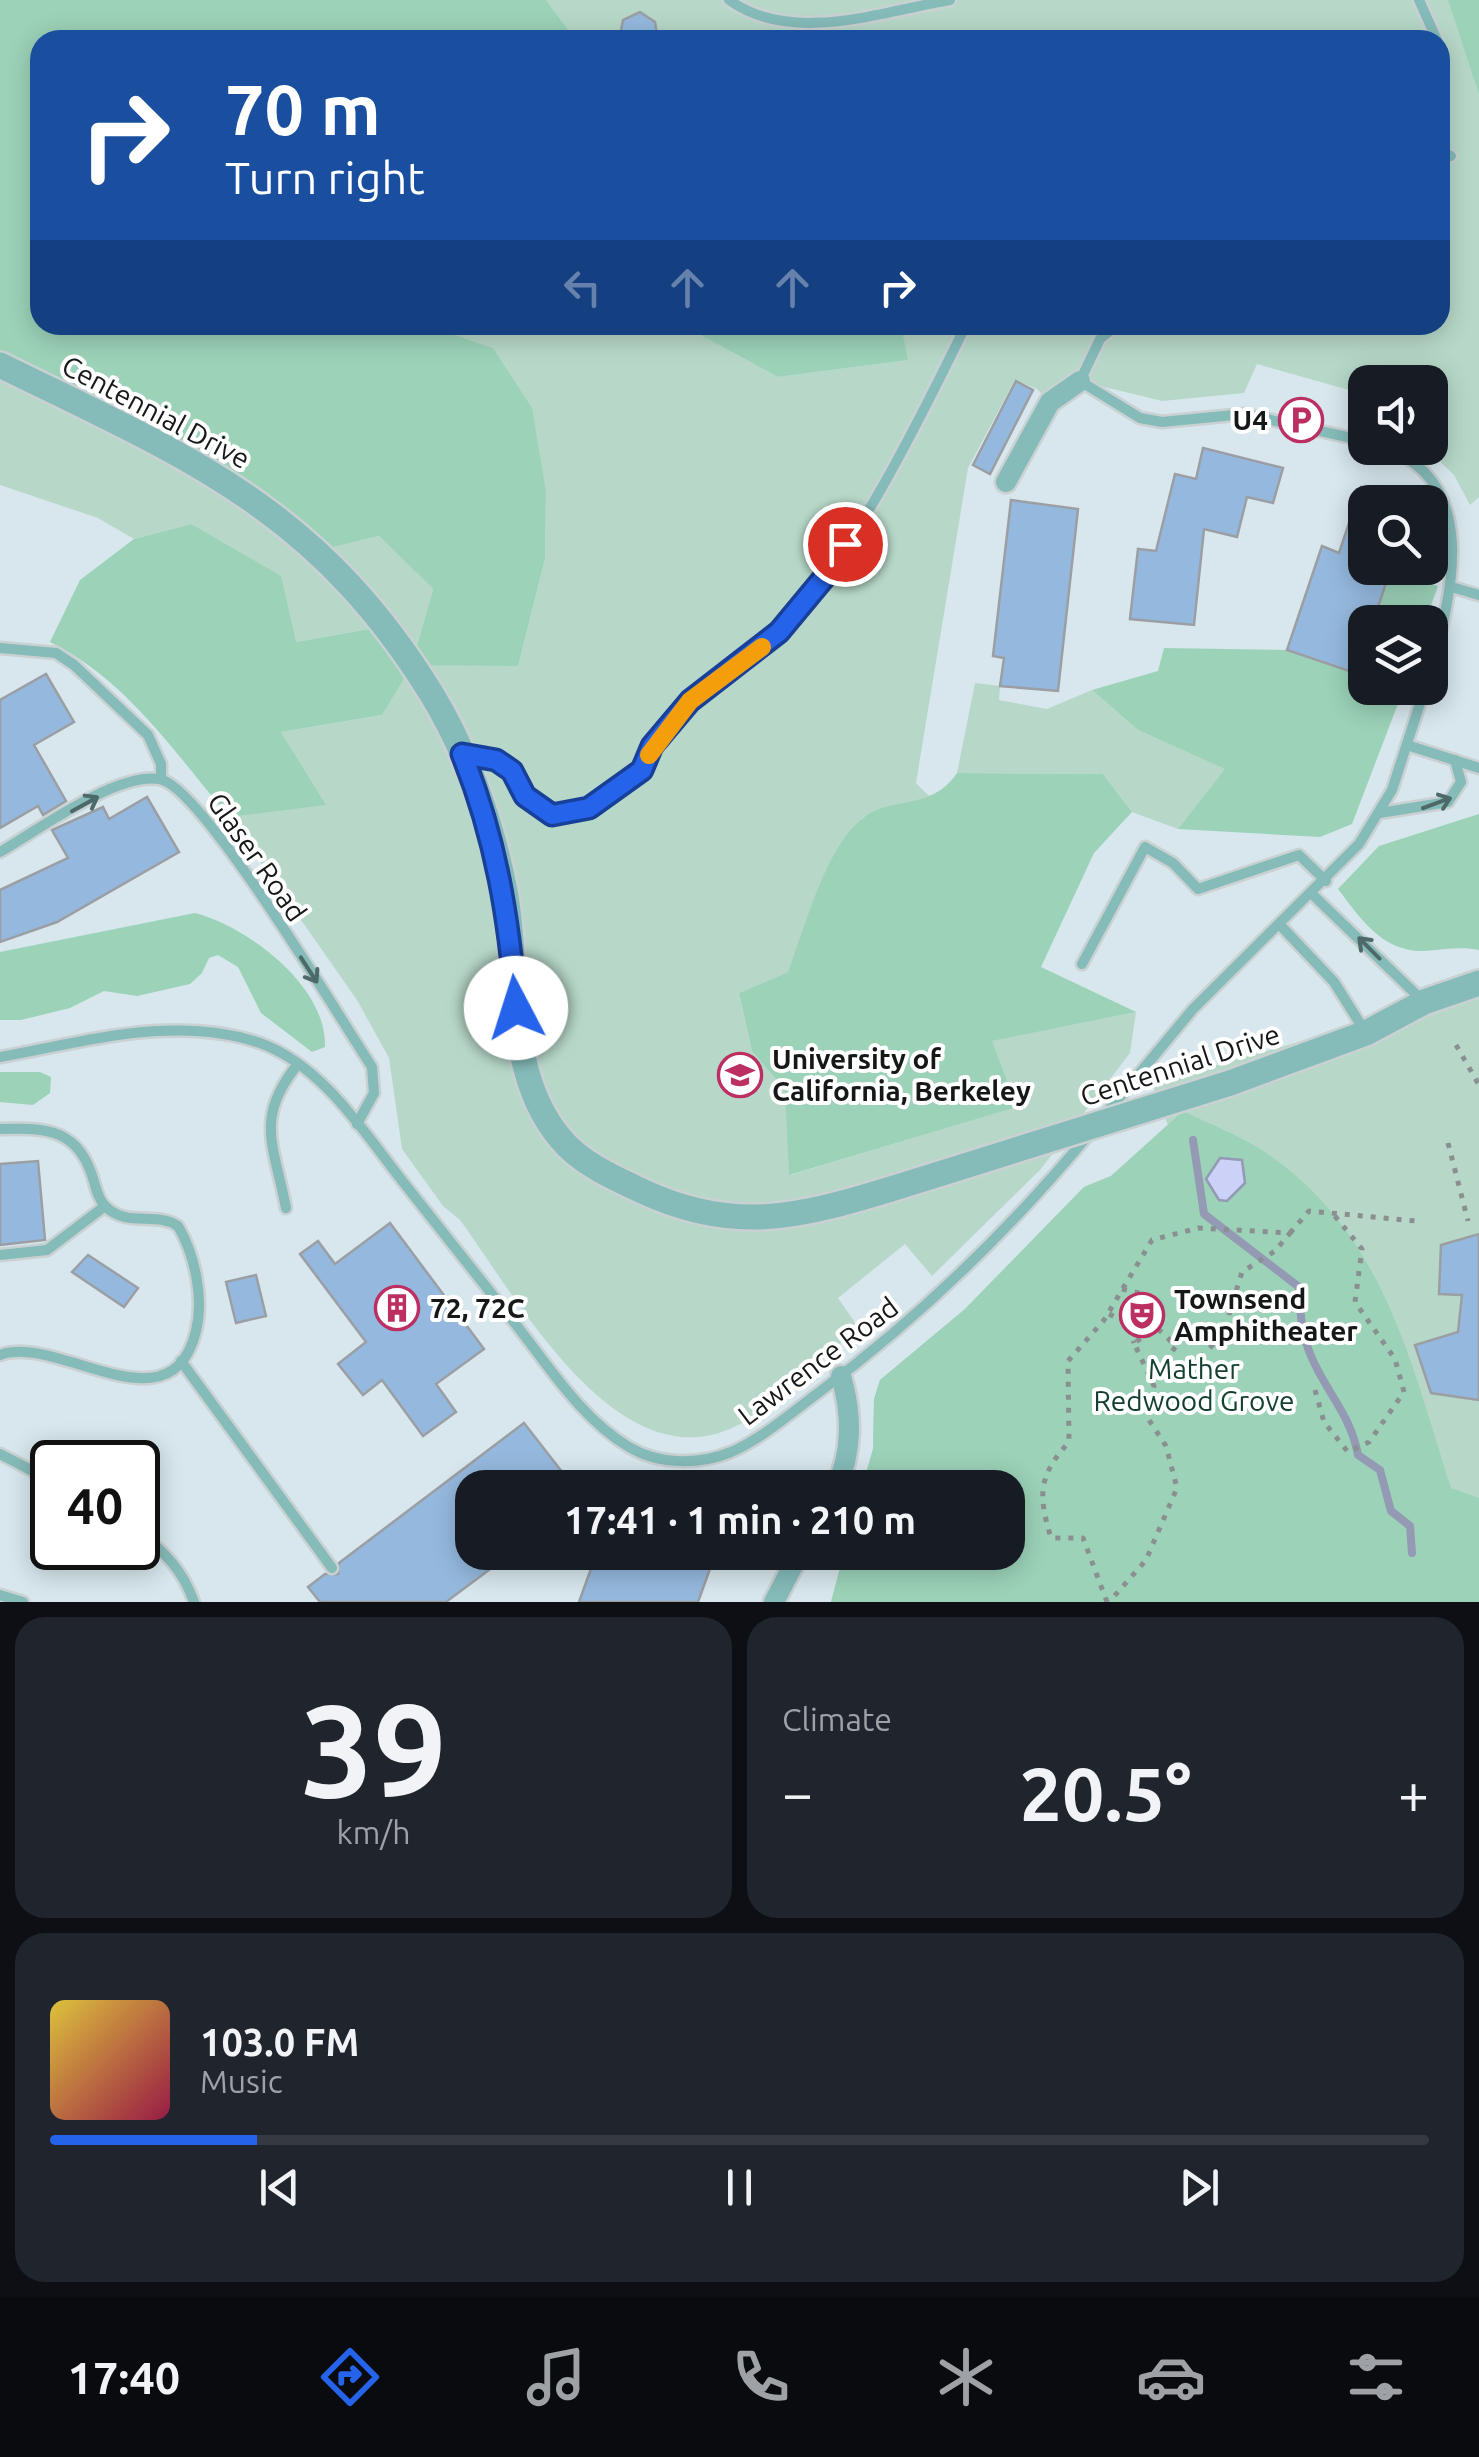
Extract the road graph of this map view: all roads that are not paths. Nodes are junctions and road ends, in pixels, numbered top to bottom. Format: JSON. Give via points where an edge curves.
{"nodes":[{"id":1,"x":728,"y":0,"type":"edge"},
{"id":2,"x":950,"y":0,"type":"edge"},
{"id":3,"x":1419,"y":0,"type":"edge"},
{"id":4,"x":1433,"y":30,"type":"edge"},
{"id":5,"x":961,"y":335,"type":"edge"},
{"id":6,"x":1105,"y":335,"type":"edge"},
{"id":7,"x":0,"y":366,"type":"edge"},
{"id":8,"x":1080,"y":381,"type":"junction"},
{"id":9,"x":1348,"y":437,"type":"edge"},
{"id":10,"x":1417,"y":465,"type":"edge"},
{"id":11,"x":1006,"y":482,"type":"dead end"},
{"id":12,"x":1456,"y":588,"type":"junction"},
{"id":13,"x":1479,"y":595,"type":"edge"},
{"id":14,"x":1448,"y":613,"type":"edge"},
{"id":15,"x":0,"y":648,"type":"edge"},
{"id":16,"x":1420,"y":705,"type":"edge"},
{"id":17,"x":1407,"y":746,"type":"junction"},
{"id":18,"x":462,"y":754,"type":"junction"},
{"id":19,"x":1455,"y":760,"type":"junction"},
{"id":20,"x":1479,"y":768,"type":"edge"},
{"id":21,"x":160,"y":779,"type":"junction"},
{"id":22,"x":1380,"y":813,"type":"junction"},
{"id":23,"x":0,"y":852,"type":"edge"},
{"id":24,"x":1326,"y":881,"type":"junction"},
{"id":25,"x":1313,"y":895,"type":"junction"},
{"id":26,"x":1281,"y":926,"type":"junction"},
{"id":27,"x":1082,"y":964,"type":"dead end"},
{"id":28,"x":1479,"y":983,"type":"edge"},
{"id":29,"x":1424,"y":1002,"type":"junction"},
{"id":30,"x":1366,"y":1033,"type":"junction"},
{"id":31,"x":0,"y":1057,"type":"edge"},
{"id":32,"x":298,"y":1064,"type":"junction"},
{"id":33,"x":357,"y":1124,"type":"junction"},
{"id":34,"x":0,"y":1129,"type":"edge"},
{"id":35,"x":105,"y":1206,"type":"junction"},
{"id":36,"x":286,"y":1208,"type":"dead end"},
{"id":37,"x":0,"y":1255,"type":"edge"},
{"id":38,"x":0,"y":1355,"type":"edge"},
{"id":39,"x":180,"y":1361,"type":"junction"},
{"id":40,"x":841,"y":1376,"type":"junction"},
{"id":41,"x":0,"y":1454,"type":"edge"},
{"id":42,"x":30,"y":1470,"type":"edge"},
{"id":43,"x":841,"y":1470,"type":"edge"},
{"id":44,"x":160,"y":1548,"type":"edge"},
{"id":45,"x":332,"y":1568,"type":"dead end"},
{"id":46,"x":791,"y":1570,"type":"edge"},
{"id":47,"x":0,"y":1595,"type":"edge"},
{"id":48,"x":23,"y":1602,"type":"edge"},
{"id":49,"x":194,"y":1602,"type":"edge"},
{"id":50,"x":774,"y":1602,"type":"edge"}],
"edges":[{"from":1,"to":2,"type":"lane","via":[[769,21],[802,24]]},
{"from":3,"to":4,"type":"lane"},
{"from":5,"to":18,"type":"lane","via":[[828,573],[779,632],[690,701],[652,746],[642,770],[589,808],[552,815],[525,796],[512,771],[496,760]]},
{"from":6,"to":8,"type":"lane"},
{"from":7,"to":18,"type":"street","name":"Centennial Drive","via":[[196,462],[296,530],[386,626]]},
{"from":8,"to":9,"type":"lane","via":[[1140,418],[1244,414]]},
{"from":8,"to":11,"type":"street","via":[[1050,402]]},
{"from":10,"to":12,"type":"lane","via":[[1444,490],[1455,514]]},
{"from":12,"to":13,"type":"lane"},
{"from":12,"to":14,"type":"lane"},
{"from":15,"to":21,"type":"lane","via":[[56,653],[74,665],[148,735]]},
{"from":16,"to":17,"type":"lane","name":"Lawrence Road"},
{"from":17,"to":19,"type":"lane"},
{"from":17,"to":22,"type":"lane","name":"Lawrence Road"},
{"from":18,"to":30,"type":"street","name":"Centennial Drive","bridge":true,"via":[[484,808],[504,890],[522,1046],[544,1113],[560,1139],[614,1178],[678,1208],[715,1217],[805,1215],[1230,1084]]},
{"from":19,"to":20,"type":"lane"},
{"from":22,"to":19,"type":"lane","one_way":true,"via":[[1448,802],[1461,782]]},
{"from":23,"to":21,"type":"lane","one_way":true,"via":[[98,796]]},
{"from":21,"to":33,"type":"lane","name":"Glaser Road","one_way":true,"via":[[195,805],[238,862],[372,1067],[374,1093]]},
{"from":22,"to":24,"type":"lane","name":"Lawrence Road"},
{"from":24,"to":25,"type":"lane","name":"Lawrence Road"},
{"from":24,"to":27,"type":"lane","via":[[1300,855],[1198,889],[1146,847]]},
{"from":25,"to":26,"type":"lane","name":"Lawrence Road"},
{"from":29,"to":25,"type":"lane","one_way":true},
{"from":26,"to":30,"type":"lane","via":[[1334,982]]},
{"from":26,"to":40,"type":"lane","name":"Lawrence Road","via":[[1193,1008],[948,1290]]},
{"from":28,"to":29,"type":"street","name":"Centennial Drive"},
{"from":29,"to":30,"type":"street","name":"Centennial Drive"},
{"from":31,"to":32,"type":"lane","name":"Lawrence Road","via":[[191,1030],[228,1033]]},
{"from":32,"to":33,"type":"lane","name":"Lawrence Road"},
{"from":32,"to":36,"type":"lane","via":[[268,1114]]},
{"from":33,"to":40,"type":"lane","name":"Lawrence Road","via":[[571,1396],[630,1448],[678,1461],[730,1452]]},
{"from":34,"to":35,"type":"lane","via":[[44,1129],[71,1138]]},
{"from":35,"to":37,"type":"lane","via":[[47,1250]]},
{"from":35,"to":39,"type":"lane","via":[[126,1218],[168,1220],[184,1235],[200,1293],[193,1346]]},
{"from":38,"to":39,"type":"lane","via":[[29,1352],[144,1379],[166,1374]]},
{"from":39,"to":45,"type":"lane"},
{"from":40,"to":43,"type":"street","via":[[850,1409]]},
{"from":41,"to":42,"type":"lane"},
{"from":44,"to":49,"type":"lane"},
{"from":46,"to":50,"type":"street"},
{"from":47,"to":48,"type":"lane"}]}
